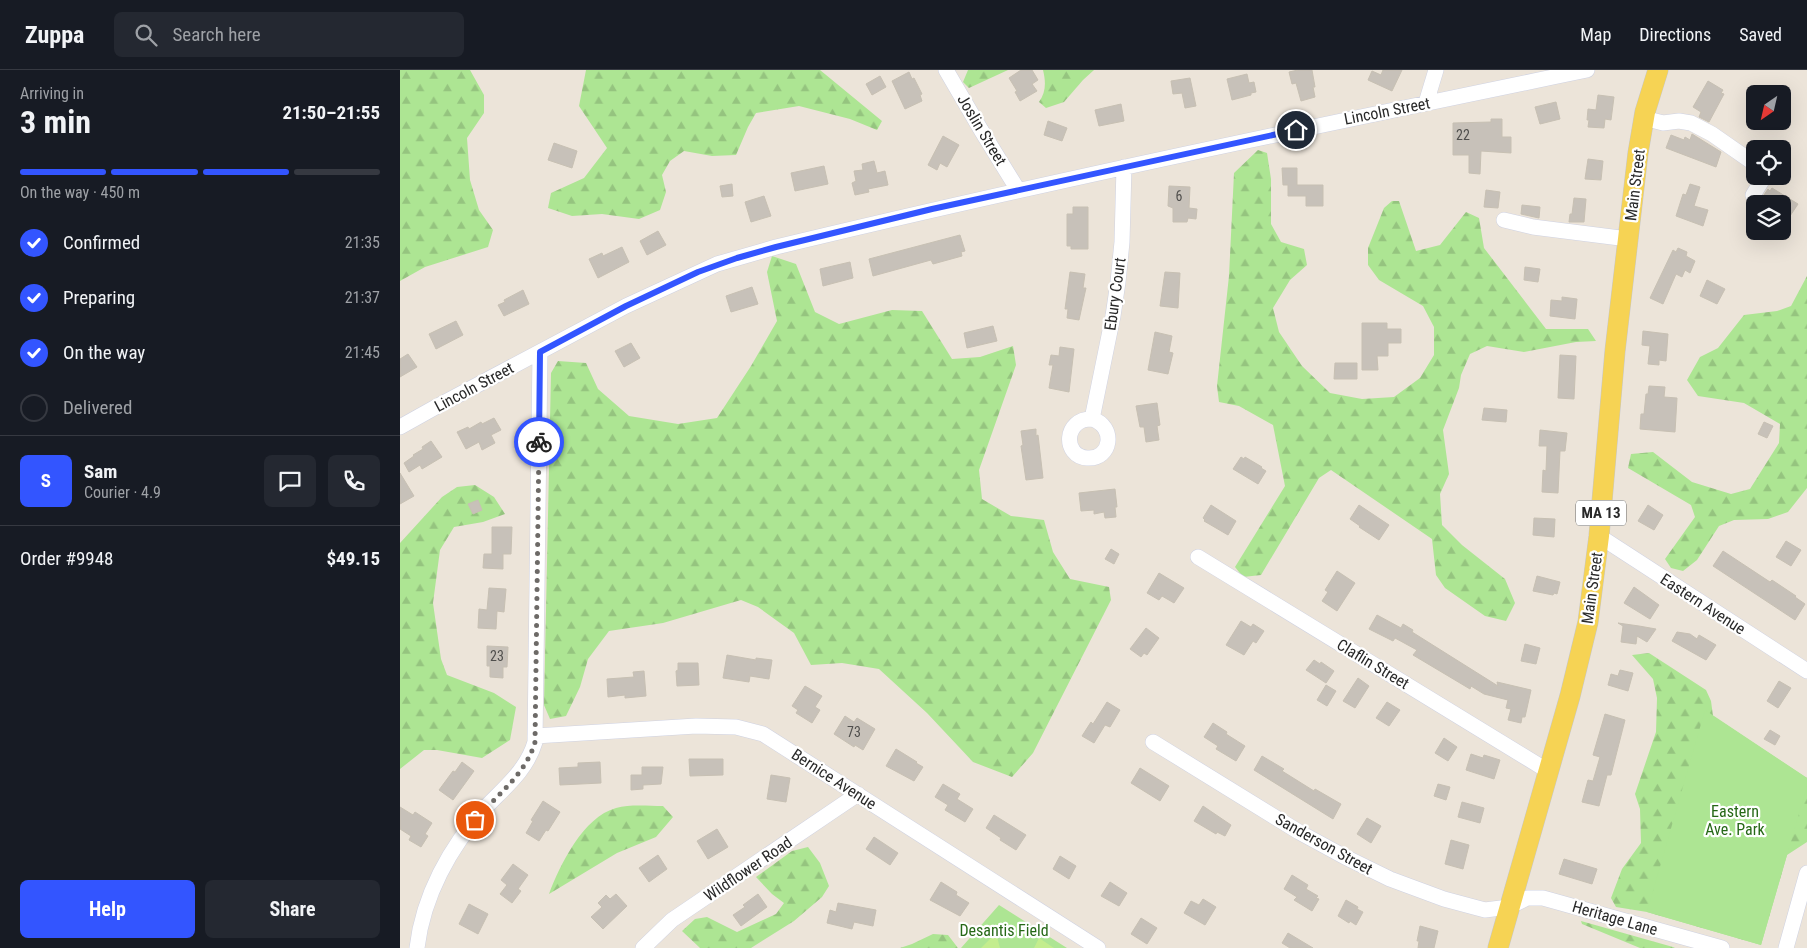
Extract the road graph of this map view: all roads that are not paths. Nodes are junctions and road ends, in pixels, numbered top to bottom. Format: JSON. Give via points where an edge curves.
{"nodes":[{"id":1,"x":946,"y":70,"type":"edge"},
{"id":2,"x":1436,"y":70,"type":"edge"},
{"id":3,"x":1586,"y":70,"type":"edge"},
{"id":4,"x":1658,"y":70,"type":"edge"},
{"id":5,"x":1426,"y":103,"type":"junction"},
{"id":6,"x":1644,"y":118,"type":"junction"},
{"id":7,"x":1746,"y":158,"type":"edge"},
{"id":8,"x":1124,"y":167,"type":"junction"},
{"id":9,"x":1759,"y":185,"type":"edge"},
{"id":10,"x":1018,"y":190,"type":"junction"},
{"id":11,"x":1753,"y":195,"type":"dead end"},
{"id":12,"x":1504,"y":220,"type":"dead end"},
{"id":13,"x":1628,"y":239,"type":"junction"},
{"id":14,"x":540,"y":352,"type":"junction"},
{"id":15,"x":1092,"y":419,"type":"dead end"},
{"id":16,"x":400,"y":428,"type":"edge"},
{"id":17,"x":1599,"y":536,"type":"junction"},
{"id":18,"x":1198,"y":558,"type":"dead end"},
{"id":19,"x":1807,"y":671,"type":"edge"},
{"id":20,"x":535,"y":736,"type":"junction"},
{"id":21,"x":1153,"y":742,"type":"dead end"},
{"id":22,"x":1548,"y":771,"type":"junction"},
{"id":23,"x":858,"y":794,"type":"junction"},
{"id":24,"x":1807,"y":873,"type":"edge"},
{"id":25,"x":1509,"y":907,"type":"junction"},
{"id":26,"x":417,"y":948,"type":"edge"},
{"id":27,"x":643,"y":948,"type":"edge"},
{"id":28,"x":1098,"y":948,"type":"edge"},
{"id":29,"x":1498,"y":948,"type":"edge"},
{"id":30,"x":1722,"y":948,"type":"edge"},
{"id":31,"x":1786,"y":948,"type":"edge"}],
"edges":[{"from":1,"to":10,"type":"street","name":"Joslin Street"},
{"from":2,"to":5,"type":"street"},
{"from":3,"to":5,"type":"street","name":"Lincoln Street"},
{"from":4,"to":6,"type":"main road","name":"Main Street","number":"MA 13"},
{"from":5,"to":8,"type":"street","name":"Lincoln Street"},
{"from":6,"to":7,"type":"street","via":[[1663,123],[1691,123]]},
{"from":6,"to":13,"type":"main road","name":"Main Street","number":"MA 13"},
{"from":8,"to":10,"type":"street","name":"Lincoln Street"},
{"from":8,"to":15,"type":"street","name":"Ebury Court","via":[[1118,282]]},
{"from":9,"to":11,"type":"street"},
{"from":10,"to":14,"type":"street","name":"Lincoln Street","via":[[717,264],[618,310]]},
{"from":12,"to":13,"type":"street","via":[[1533,228]]},
{"from":13,"to":17,"type":"main road","name":"Main Street","number":"MA 13"},
{"from":14,"to":16,"type":"street","name":"Lincoln Street"},
{"from":14,"to":20,"type":"street"},
{"from":17,"to":19,"type":"street","name":"Eastern Avenue"},
{"from":17,"to":22,"type":"main road","name":"Main Street","number":"MA 13","via":[[1584,640]]},
{"from":18,"to":22,"type":"street","name":"Claflin Street"},
{"from":20,"to":23,"type":"street","name":"Bernice Avenue","via":[[696,726],[745,728],[772,739]]},
{"from":20,"to":26,"type":"street","via":[[532,752],[520,771],[475,820],[444,866],[424,916]]},
{"from":21,"to":25,"type":"street","name":"Sanderson Street","via":[[1299,832],[1378,874],[1465,905],[1485,910]]},
{"from":22,"to":25,"type":"main road","name":"Main Street","number":"MA 13"},
{"from":23,"to":27,"type":"street","name":"Wildflower Road","via":[[672,920]]},
{"from":23,"to":28,"type":"street","name":"Bernice Avenue"},
{"from":24,"to":31,"type":"street"},
{"from":25,"to":29,"type":"main road","name":"Main Street","number":"MA 13"},
{"from":25,"to":30,"type":"street","name":"Heritage Lane","via":[[1527,898],[1543,898]]}]}
